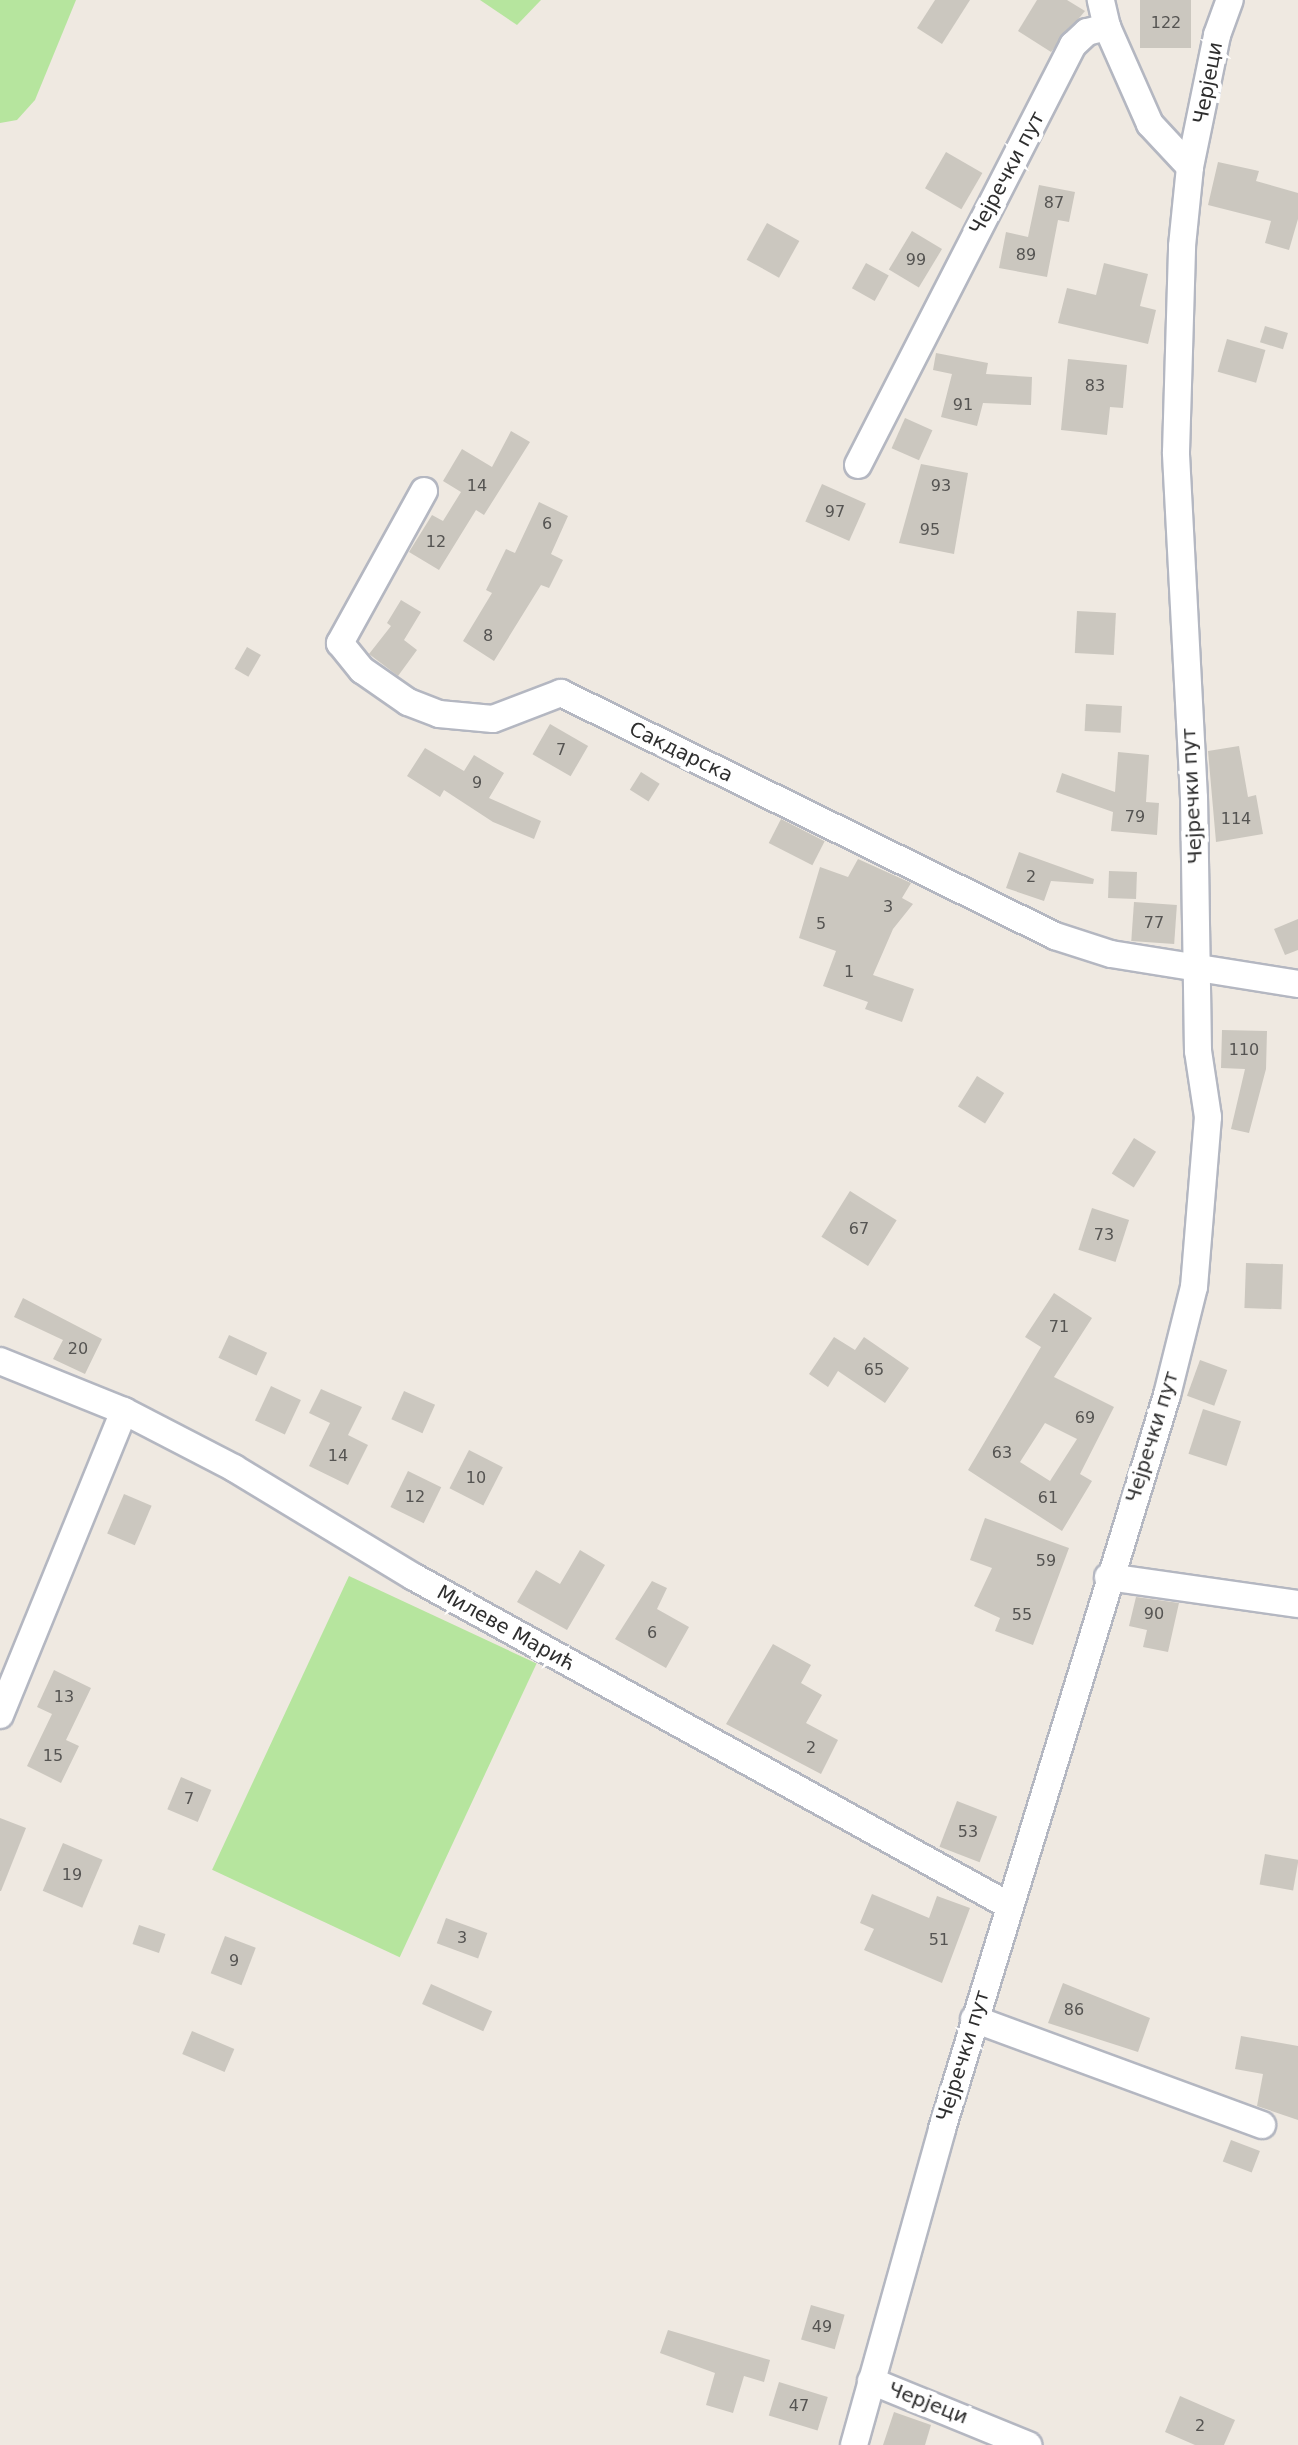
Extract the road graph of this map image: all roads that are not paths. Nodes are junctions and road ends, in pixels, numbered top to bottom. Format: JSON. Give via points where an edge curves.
{"nodes":[{"id":1,"x":1101,"y":0,"type":"edge"},
{"id":2,"x":1230,"y":0,"type":"edge"},
{"id":3,"x":1107,"y":27,"type":"junction"},
{"id":4,"x":1190,"y":167,"type":"junction"},
{"id":5,"x":858,"y":465,"type":"dead end"},
{"id":6,"x":424,"y":491,"type":"dead end"},
{"id":7,"x":1197,"y":964,"type":"junction"},
{"id":8,"x":1298,"y":984,"type":"edge"},
{"id":9,"x":0,"y":1361,"type":"edge"},
{"id":10,"x":124,"y":1411,"type":"junction"},
{"id":11,"x":1108,"y":1577,"type":"junction"},
{"id":12,"x":1298,"y":1604,"type":"edge"},
{"id":13,"x":0,"y":1715,"type":"edge"},
{"id":14,"x":1008,"y":1905,"type":"junction"},
{"id":15,"x":974,"y":2019,"type":"junction"},
{"id":16,"x":1262,"y":2125,"type":"dead end"},
{"id":17,"x":871,"y":2381,"type":"junction"},
{"id":18,"x":854,"y":2445,"type":"edge"},
{"id":19,"x":1028,"y":2445,"type":"edge"}],
"edges":[{"from":1,"to":3,"type":"street"},
{"from":2,"to":4,"type":"street","name":"Черјеци","via":[[1217,35]]},
{"from":3,"to":4,"type":"street","via":[[1150,124]]},
{"from":3,"to":5,"type":"street","name":"Чејречки пут","via":[[1087,32],[1073,45]]},
{"from":4,"to":7,"type":"street","name":"Чејречки пут","via":[[1182,246],[1176,452]]},
{"from":6,"to":7,"type":"street","name":"Сакдарска","via":[[340,643],[382,687],[439,714],[493,719],[561,693],[1055,936],[1111,954]]},
{"from":7,"to":8,"type":"street"},
{"from":7,"to":11,"type":"street","name":"Чејречки пут","via":[[1198,1051],[1208,1117],[1194,1287],[1167,1395]]},
{"from":9,"to":10,"type":"street","name":"Милеве Мaрић"},
{"from":10,"to":13,"type":"street"},
{"from":10,"to":14,"type":"street","name":"Милеве Мaрић"},
{"from":11,"to":12,"type":"street"},
{"from":11,"to":14,"type":"street","name":"Чејречки пут","via":[[1035,1832]]},
{"from":14,"to":15,"type":"street","name":"Чејречки пут"},
{"from":15,"to":16,"type":"street"},
{"from":15,"to":17,"type":"street","name":"Чејречки пут"},
{"from":17,"to":18,"type":"street","name":"Чејречки пут"},
{"from":17,"to":19,"type":"street","name":"Черјеци"}]}
